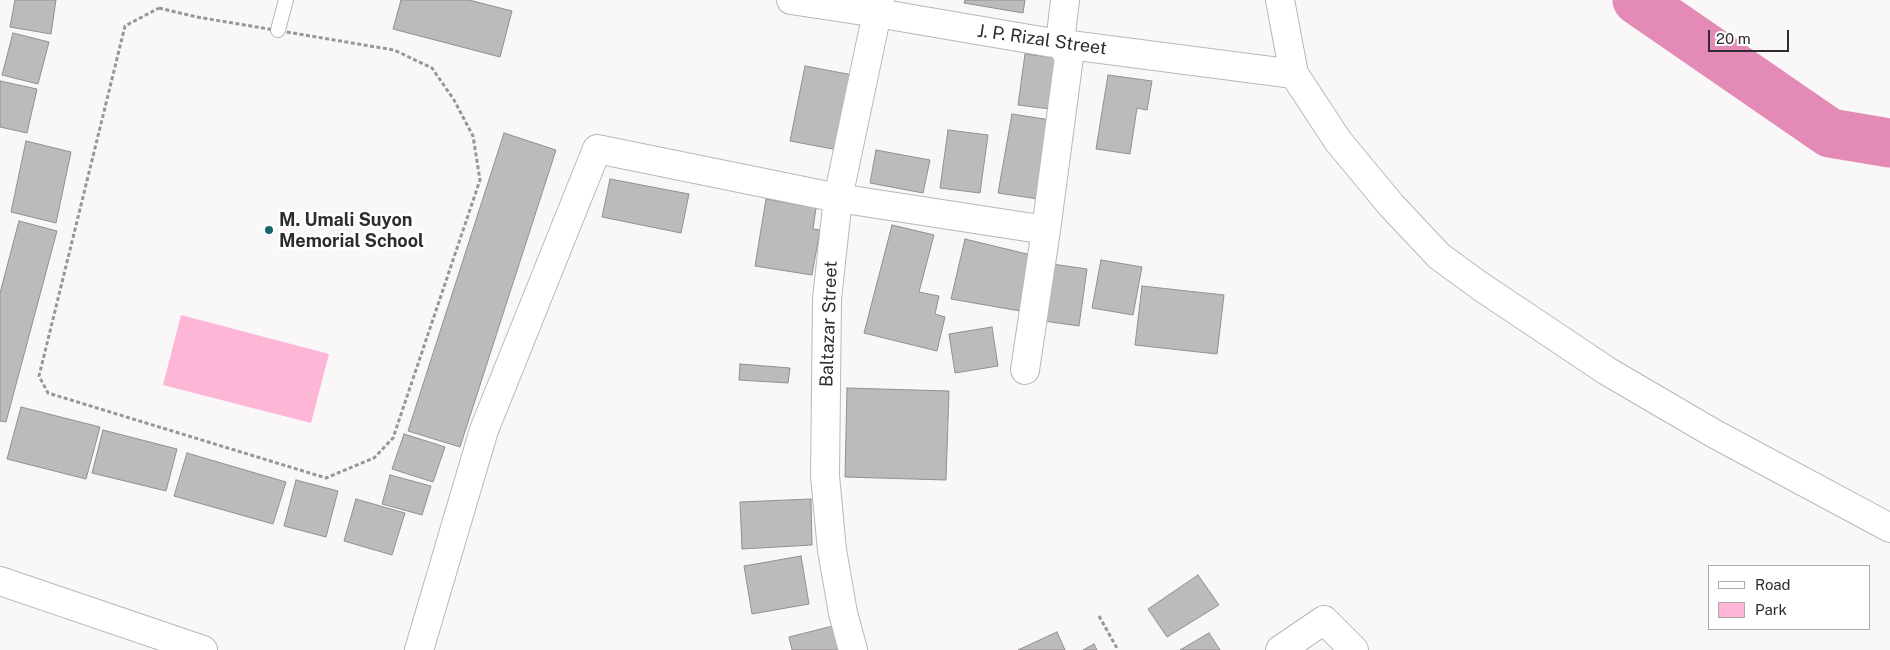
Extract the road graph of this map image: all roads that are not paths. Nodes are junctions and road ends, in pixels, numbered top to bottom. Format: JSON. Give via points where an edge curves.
{"nodes":[{"id":1,"x":286,"y":0,"type":"edge"},
{"id":2,"x":791,"y":0,"type":"edge"},
{"id":3,"x":1066,"y":0,"type":"edge"},
{"id":4,"x":1280,"y":0,"type":"edge"},
{"id":5,"x":879,"y":7,"type":"edge"},
{"id":6,"x":278,"y":30,"type":"road end"},
{"id":7,"x":1060,"y":43,"type":"junction"},
{"id":8,"x":1294,"y":74,"type":"junction"},
{"id":9,"x":838,"y":198,"type":"junction"},
{"id":10,"x":1046,"y":230,"type":"junction"},
{"id":11,"x":1025,"y":370,"type":"dead end"},
{"id":12,"x":1890,"y":528,"type":"edge"},
{"id":13,"x":0,"y":581,"type":"edge"},
{"id":14,"x":203,"y":650,"type":"edge"},
{"id":15,"x":419,"y":650,"type":"edge"},
{"id":16,"x":852,"y":650,"type":"edge"},
{"id":17,"x":1280,"y":650,"type":"edge"},
{"id":18,"x":1354,"y":650,"type":"edge"}],
"edges":[{"from":1,"to":6,"type":"lane"},
{"from":2,"to":5,"type":"street","name":"J. P. Rizal Street"},
{"from":3,"to":7,"type":"street"},
{"from":4,"to":8,"type":"street"},
{"from":5,"to":7,"type":"street","name":"J. P. Rizal Street"},
{"from":5,"to":9,"type":"street","name":"Baltazar Street"},
{"from":7,"to":8,"type":"street","name":"J. P. Rizal Street"},
{"from":7,"to":10,"type":"street","via":[[1069,57]]},
{"from":8,"to":12,"type":"street","via":[[1338,141],[1391,206],[1439,256],[1607,371],[1713,433]]},
{"from":9,"to":10,"type":"street"},
{"from":9,"to":15,"type":"street","via":[[597,149],[484,430]]},
{"from":9,"to":16,"type":"street","name":"Baltazar Street","via":[[827,299],[825,476],[832,550]]},
{"from":10,"to":11,"type":"street"},
{"from":13,"to":14,"type":"street"},
{"from":17,"to":18,"type":"street","via":[[1324,620]]}]}
